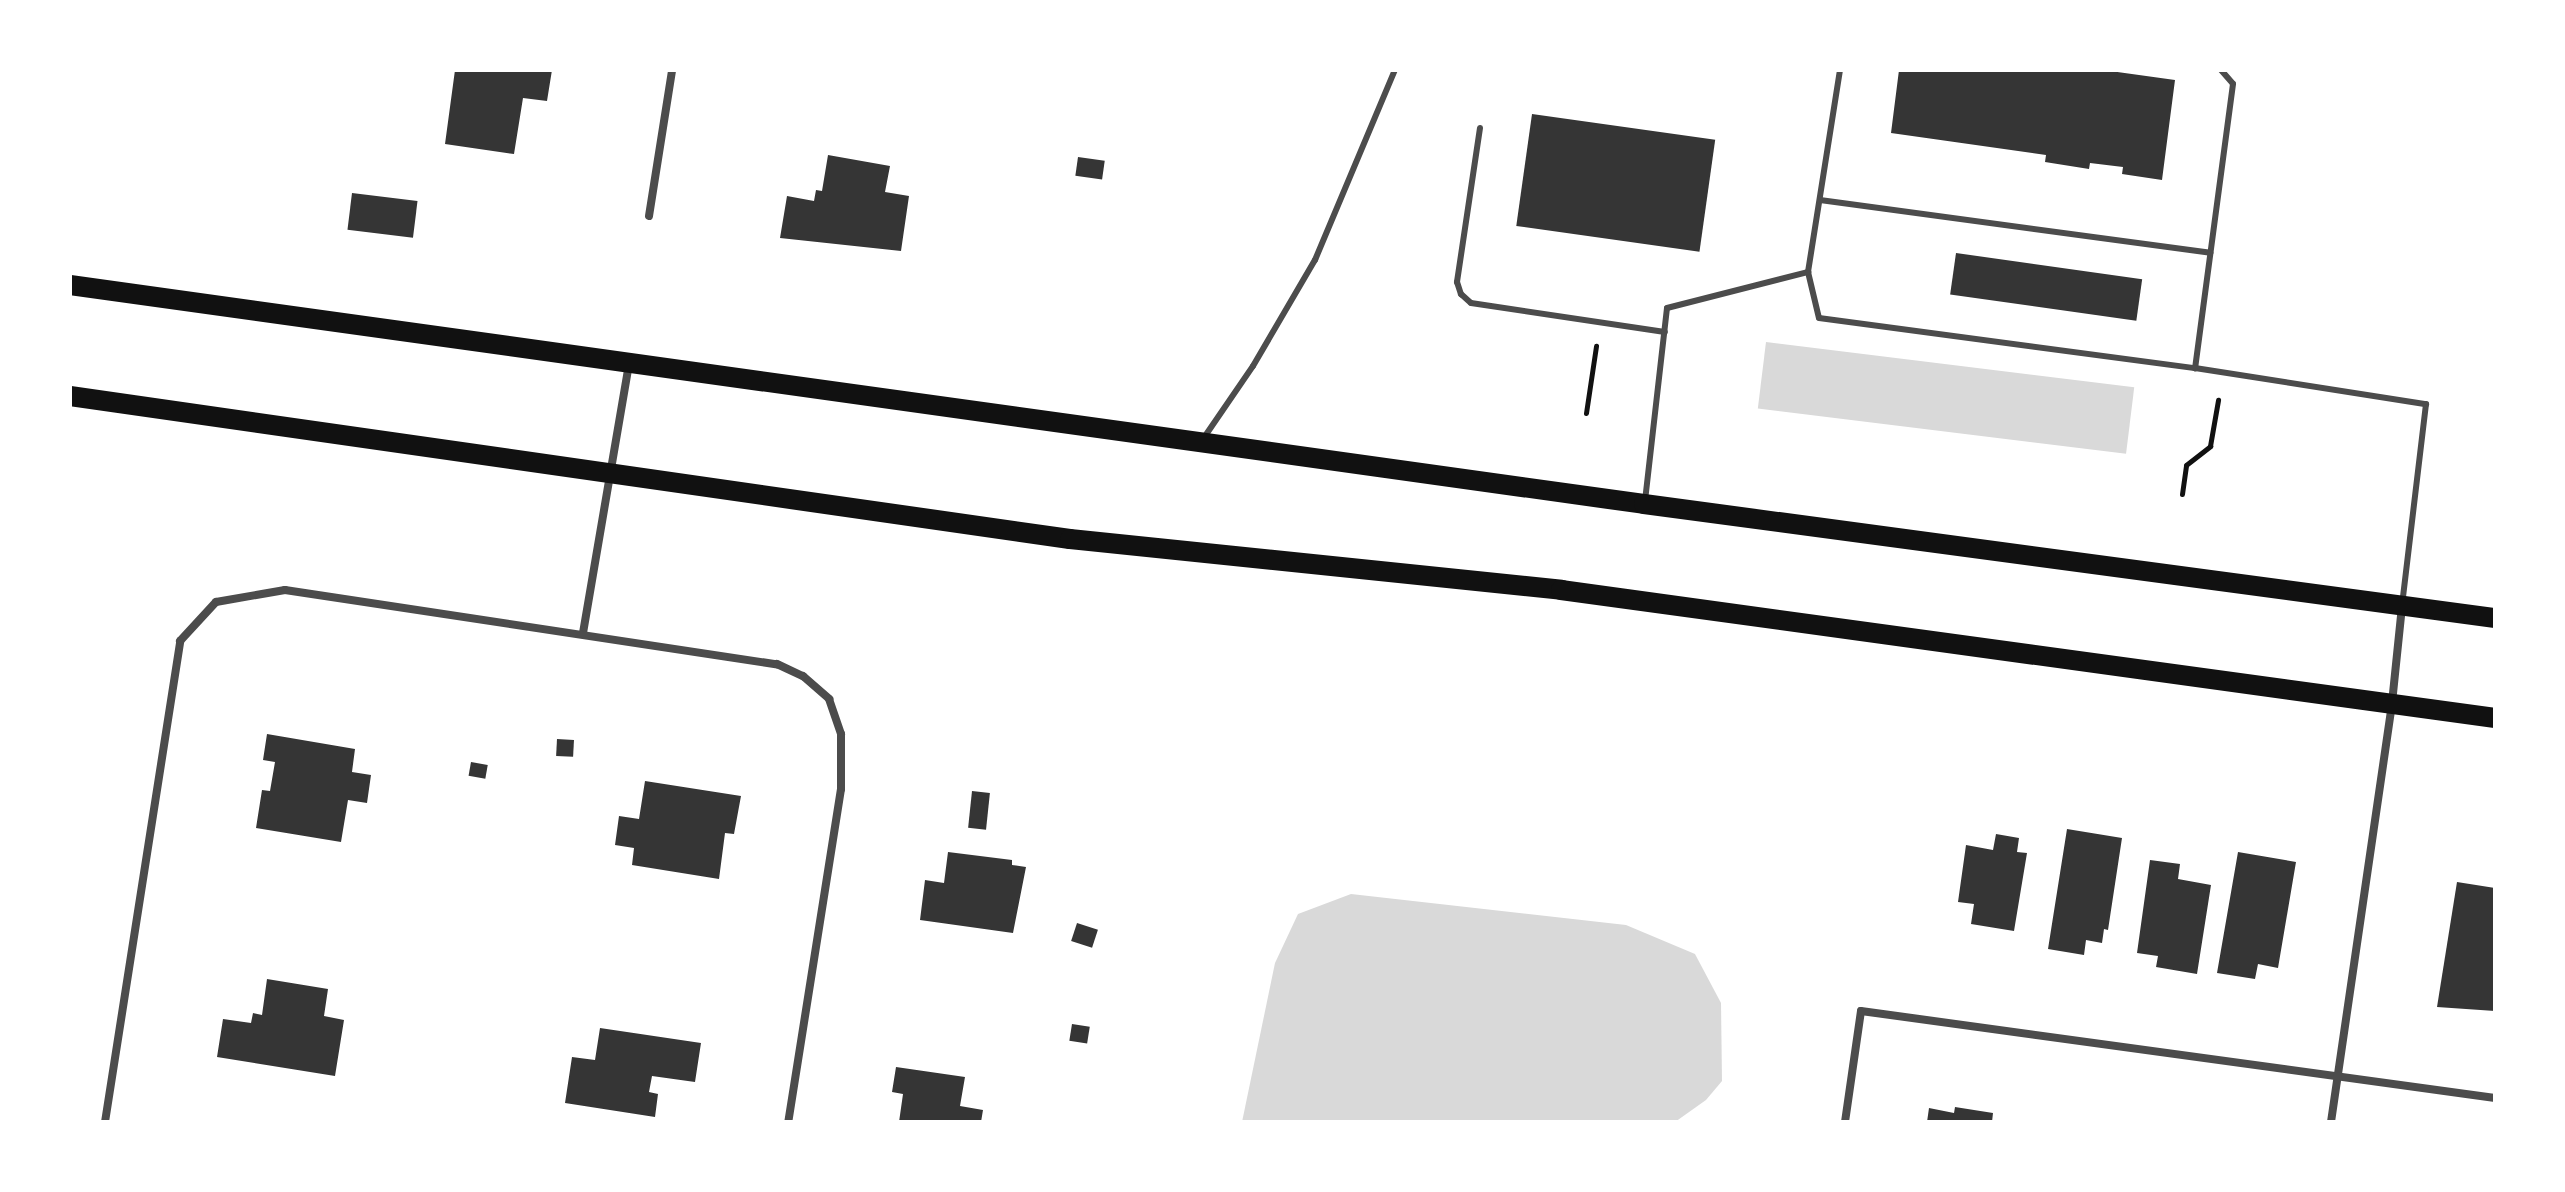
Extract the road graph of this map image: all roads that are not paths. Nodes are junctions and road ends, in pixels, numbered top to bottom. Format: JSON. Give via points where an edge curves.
{"nodes":[{"id":1,"x":672,"y":70,"type":"edge"},
{"id":2,"x":1395,"y":70,"type":"edge"},
{"id":3,"x":1840,"y":70,"type":"edge"},
{"id":4,"x":2221,"y":70,"type":"edge"},
{"id":5,"x":1480,"y":128,"type":"dead end"},
{"id":6,"x":1820,"y":200,"type":"junction"},
{"id":7,"x":649,"y":216,"type":"dead end"},
{"id":8,"x":2210,"y":253,"type":"junction"},
{"id":9,"x":1808,"y":272,"type":"junction"},
{"id":10,"x":70,"y":285,"type":"edge"},
{"id":11,"x":1665,"y":332,"type":"junction"},
{"id":12,"x":630,"y":362,"type":"junction"},
{"id":13,"x":2195,"y":368,"type":"junction"},
{"id":14,"x":70,"y":396,"type":"edge"},
{"id":15,"x":1201,"y":442,"type":"junction"},
{"id":16,"x":610,"y":474,"type":"junction"},
{"id":17,"x":1644,"y":504,"type":"junction"},
{"id":18,"x":2402,"y":606,"type":"junction"},
{"id":19,"x":2495,"y":618,"type":"edge"},
{"id":20,"x":583,"y":633,"type":"junction"},
{"id":21,"x":2392,"y":703,"type":"junction"},
{"id":22,"x":2495,"y":718,"type":"edge"},
{"id":23,"x":2338,"y":1078,"type":"junction"},
{"id":24,"x":2495,"y":1098,"type":"edge"},
{"id":25,"x":105,"y":1122,"type":"edge"},
{"id":26,"x":788,"y":1122,"type":"edge"},
{"id":27,"x":1845,"y":1122,"type":"edge"},
{"id":28,"x":2331,"y":1122,"type":"edge"}],
"edges":[{"from":1,"to":7,"type":"street"},
{"from":2,"to":15,"type":"lane","via":[[1315,260]]},
{"from":3,"to":6,"type":"lane"},
{"from":4,"to":8,"type":"lane","via":[[2233,84]]},
{"from":5,"to":11,"type":"lane","via":[[1457,282],[1461,294],[1471,303]]},
{"from":6,"to":8,"type":"lane"},
{"from":6,"to":9,"type":"lane"},
{"from":8,"to":13,"type":"lane"},
{"from":9,"to":11,"type":"lane","via":[[1667,308]]},
{"from":9,"to":13,"type":"lane","via":[[1819,318]]},
{"from":10,"to":12,"type":"main road"},
{"from":11,"to":17,"type":"lane"},
{"from":12,"to":15,"type":"main road"},
{"from":12,"to":16,"type":"street"},
{"from":13,"to":18,"type":"lane","via":[[2426,404]]},
{"from":14,"to":16,"type":"main road"},
{"from":15,"to":17,"type":"main road"},
{"from":16,"to":20,"type":"street"},
{"from":16,"to":21,"type":"main road","via":[[1070,539],[1561,590]]},
{"from":17,"to":18,"type":"main road"},
{"from":18,"to":19,"type":"main road"},
{"from":18,"to":21,"type":"street"},
{"from":20,"to":25,"type":"street","via":[[285,590],[216,602],[180,641]]},
{"from":20,"to":26,"type":"street","via":[[777,664],[803,676],[829,699],[841,734],[841,789]]},
{"from":21,"to":22,"type":"main road"},
{"from":21,"to":23,"type":"street"},
{"from":23,"to":24,"type":"street"},
{"from":23,"to":27,"type":"street","via":[[1861,1011]]},
{"from":23,"to":28,"type":"street"}]}
